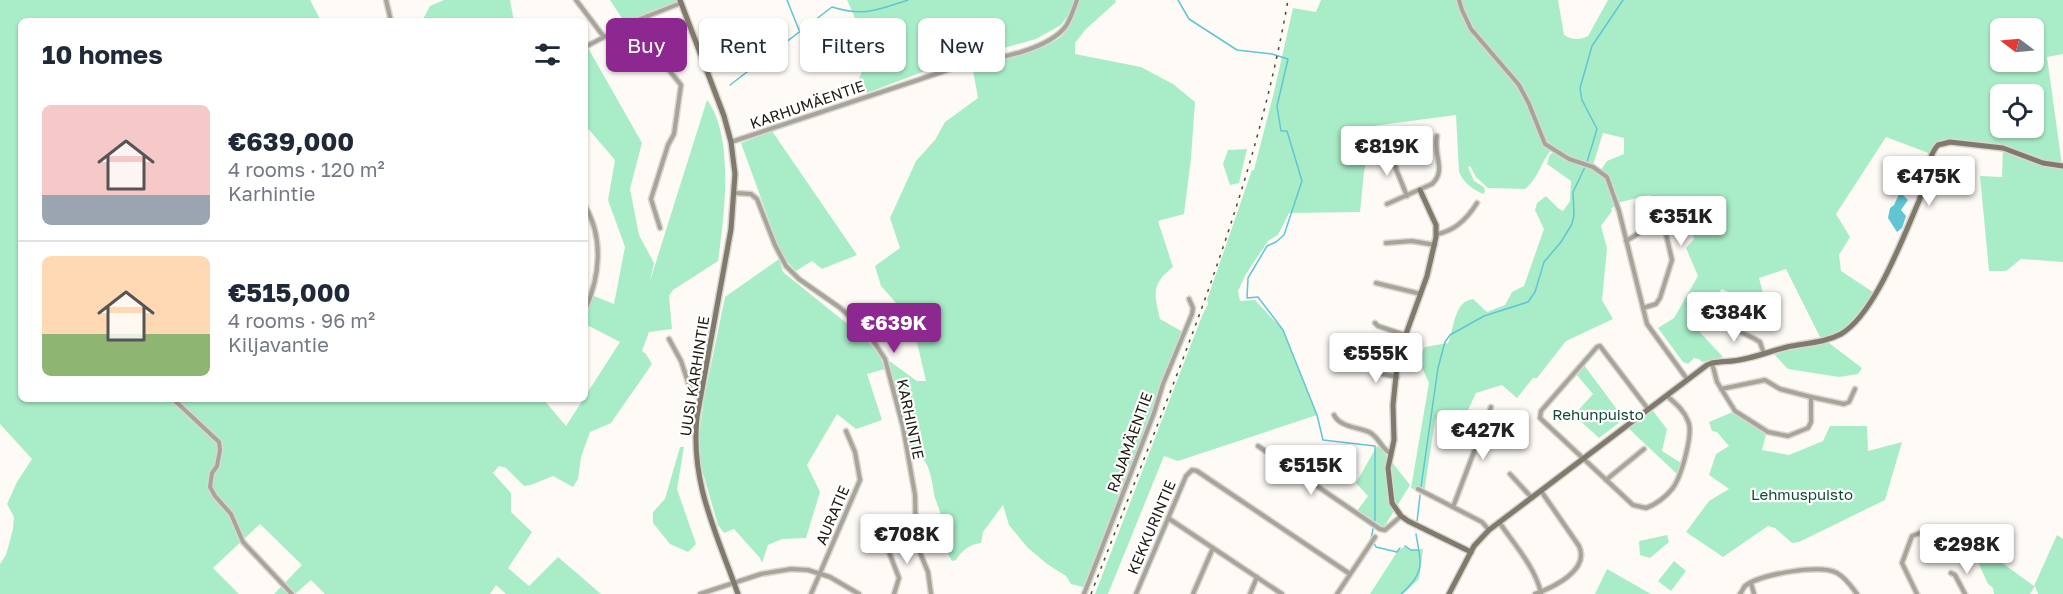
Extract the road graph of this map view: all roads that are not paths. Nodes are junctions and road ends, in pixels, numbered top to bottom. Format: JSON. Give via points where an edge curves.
{"nodes":[{"id":1,"x":386,"y":0,"type":"edge"},
{"id":2,"x":576,"y":0,"type":"edge"},
{"id":3,"x":1077,"y":0,"type":"edge"},
{"id":4,"x":1459,"y":0,"type":"edge"},
{"id":5,"x":681,"y":1,"type":"edge"},
{"id":6,"x":647,"y":16,"type":"junction"},
{"id":7,"x":390,"y":18,"type":"edge"},
{"id":8,"x":604,"y":37,"type":"junction"},
{"id":9,"x":588,"y":45,"type":"edge"},
{"id":10,"x":1437,"y":136,"type":"dead end"},
{"id":11,"x":731,"y":142,"type":"junction"},
{"id":12,"x":1392,"y":149,"type":"dead end"},
{"id":13,"x":2063,"y":166,"type":"edge"},
{"id":14,"x":1420,"y":190,"type":"junction"},
{"id":15,"x":735,"y":193,"type":"junction"},
{"id":16,"x":1407,"y":195,"type":"junction"},
{"id":17,"x":1477,"y":203,"type":"dead end"},
{"id":18,"x":1387,"y":204,"type":"dead end"},
{"id":19,"x":588,"y":211,"type":"edge"},
{"id":20,"x":660,"y":228,"type":"dead end"},
{"id":21,"x":1437,"y":234,"type":"junction"},
{"id":22,"x":1626,"y":241,"type":"junction"},
{"id":23,"x":1386,"y":243,"type":"dead end"},
{"id":24,"x":1435,"y":245,"type":"junction"},
{"id":25,"x":1376,"y":283,"type":"dead end"},
{"id":26,"x":1421,"y":294,"type":"junction"},
{"id":27,"x":1189,"y":299,"type":"dead end"},
{"id":28,"x":588,"y":300,"type":"edge"},
{"id":29,"x":1643,"y":308,"type":"junction"},
{"id":30,"x":1722,"y":318,"type":"dead end"},
{"id":31,"x":1375,"y":323,"type":"dead end"},
{"id":32,"x":1405,"y":335,"type":"junction"},
{"id":33,"x":669,"y":339,"type":"dead end"},
{"id":34,"x":1764,"y":354,"type":"junction"},
{"id":35,"x":1712,"y":363,"type":"junction"},
{"id":36,"x":1364,"y":366,"type":"dead end"},
{"id":37,"x":1397,"y":377,"type":"junction"},
{"id":38,"x":1687,"y":379,"type":"junction"},
{"id":39,"x":1721,"y":389,"type":"junction"},
{"id":40,"x":1855,"y":389,"type":"dead end"},
{"id":41,"x":1666,"y":395,"type":"junction"},
{"id":42,"x":1811,"y":397,"type":"junction"},
{"id":43,"x":701,"y":399,"type":"junction"},
{"id":44,"x":176,"y":402,"type":"edge"},
{"id":45,"x":1491,"y":407,"type":"dead end"},
{"id":46,"x":1648,"y":409,"type":"junction"},
{"id":47,"x":1334,"y":415,"type":"dead end"},
{"id":48,"x":846,"y":430,"type":"dead end"},
{"id":49,"x":1258,"y":446,"type":"dead end"},
{"id":50,"x":1644,"y":449,"type":"dead end"},
{"id":51,"x":1390,"y":453,"type":"junction"},
{"id":52,"x":1583,"y":459,"type":"junction"},
{"id":53,"x":1280,"y":461,"type":"junction"},
{"id":54,"x":1331,"y":466,"type":"dead end"},
{"id":55,"x":1510,"y":474,"type":"dead end"},
{"id":56,"x":1606,"y":480,"type":"junction"},
{"id":57,"x":1418,"y":489,"type":"dead end"},
{"id":58,"x":1541,"y":491,"type":"junction"},
{"id":59,"x":1532,"y":498,"type":"junction"},
{"id":60,"x":1453,"y":507,"type":"junction"},
{"id":61,"x":1401,"y":516,"type":"junction"},
{"id":62,"x":1168,"y":518,"type":"junction"},
{"id":63,"x":1499,"y":522,"type":"junction"},
{"id":64,"x":1489,"y":530,"type":"junction"},
{"id":65,"x":1375,"y":537,"type":"dead end"},
{"id":66,"x":1930,"y":537,"type":"dead end"},
{"id":67,"x":884,"y":539,"type":"dead end"},
{"id":68,"x":1213,"y":548,"type":"junction"},
{"id":69,"x":1471,"y":552,"type":"junction"},
{"id":70,"x":1951,"y":573,"type":"dead end"},
{"id":71,"x":820,"y":574,"type":"junction"},
{"id":72,"x":1350,"y":574,"type":"junction"},
{"id":73,"x":1257,"y":577,"type":"junction"},
{"id":74,"x":734,"y":583,"type":"junction"},
{"id":75,"x":1751,"y":583,"type":"junction"},
{"id":76,"x":1539,"y":593,"type":"edge"},
{"id":77,"x":292,"y":594,"type":"edge"},
{"id":78,"x":700,"y":594,"type":"edge"},
{"id":79,"x":738,"y":594,"type":"edge"},
{"id":80,"x":811,"y":594,"type":"edge"},
{"id":81,"x":859,"y":594,"type":"edge"},
{"id":82,"x":894,"y":594,"type":"edge"},
{"id":83,"x":931,"y":594,"type":"edge"},
{"id":84,"x":1084,"y":594,"type":"edge"},
{"id":85,"x":1136,"y":594,"type":"edge"},
{"id":86,"x":1193,"y":594,"type":"edge"},
{"id":87,"x":1250,"y":594,"type":"edge"},
{"id":88,"x":1282,"y":594,"type":"edge"},
{"id":89,"x":1337,"y":594,"type":"edge"},
{"id":90,"x":1449,"y":594,"type":"edge"},
{"id":91,"x":1740,"y":594,"type":"edge"},
{"id":92,"x":1754,"y":594,"type":"edge"},
{"id":93,"x":1857,"y":594,"type":"edge"},
{"id":94,"x":1917,"y":594,"type":"edge"},
{"id":95,"x":1965,"y":594,"type":"edge"}],
"edges":[{"from":1,"to":7,"type":"street"},
{"from":2,"to":8,"type":"street"},
{"from":3,"to":11,"type":"street","name":"KARHUMÄENTIE","via":[[1066,25],[1050,39],[1031,47],[1009,56],[972,62]]},
{"from":4,"to":22,"type":"street","via":[[1471,29],[1519,85],[1545,144],[1607,177]]},
{"from":5,"to":6,"type":"street"},
{"from":5,"to":11,"type":"street"},
{"from":6,"to":8,"type":"street"},
{"from":6,"to":20,"type":"street","via":[[669,70],[681,85],[675,130],[651,199]]},
{"from":8,"to":9,"type":"street"},
{"from":10,"to":14,"type":"street","via":[[1440,174]]},
{"from":11,"to":15,"type":"street"},
{"from":12,"to":16,"type":"street"},
{"from":13,"to":34,"type":"street","via":[[2003,148],[1950,142],[1938,145],[1931,156],[1920,199],[1868,308],[1836,336]]},
{"from":14,"to":16,"type":"street"},
{"from":14,"to":21,"type":"street"},
{"from":15,"to":43,"type":"street","name":"UUSI KARHINTIE"},
{"from":15,"to":83,"type":"street","name":"KARHINTIE","via":[[757,199],[786,266],[860,325],[885,359],[915,495],[916,543],[928,572]]},
{"from":16,"to":18,"type":"street"},
{"from":17,"to":21,"type":"street","via":[[1456,227]]},
{"from":19,"to":28,"type":"street","via":[[596,232],[598,255]]},
{"from":21,"to":24,"type":"street"},
{"from":22,"to":29,"type":"street"},
{"from":22,"to":29,"type":"street","via":[[1650,223],[1666,234],[1672,260],[1660,298],[1656,304]]},
{"from":23,"to":24,"type":"street","via":[[1412,241]]},
{"from":24,"to":26,"type":"street"},
{"from":25,"to":26,"type":"street"},
{"from":26,"to":32,"type":"street"},
{"from":27,"to":84,"type":"street","name":"RAJAMÄENTIE","via":[[1192,314]]},
{"from":29,"to":38,"type":"street","via":[[1647,324]]},
{"from":30,"to":34,"type":"street","via":[[1737,332],[1760,342]]},
{"from":31,"to":32,"type":"street"},
{"from":32,"to":37,"type":"street"},
{"from":33,"to":43,"type":"street","via":[[691,392]]},
{"from":34,"to":35,"type":"street"},
{"from":35,"to":38,"type":"street"},
{"from":35,"to":39,"type":"street"},
{"from":36,"to":37,"type":"street"},
{"from":37,"to":51,"type":"street"},
{"from":38,"to":41,"type":"street"},
{"from":39,"to":42,"type":"street","via":[[1765,380],[1780,389]]},
{"from":39,"to":42,"type":"street","via":[[1735,411],[1764,430],[1786,436],[1810,426]]},
{"from":40,"to":42,"type":"street","via":[[1844,404]]},
{"from":41,"to":46,"type":"street"},
{"from":41,"to":56,"type":"street","via":[[1682,410],[1690,426],[1673,489],[1649,508],[1641,508]]},
{"from":43,"to":74,"type":"street","name":"UUSI KARHINTIE","via":[[695,442],[699,479]]},
{"from":44,"to":77,"type":"street","via":[[219,442],[210,487],[231,514],[243,542]]},
{"from":45,"to":60,"type":"street"},
{"from":46,"to":52,"type":"street"},
{"from":46,"to":52,"type":"street","via":[[1603,347],[1597,347],[1540,414]]},
{"from":47,"to":51,"type":"street","via":[[1341,423],[1369,433]]},
{"from":48,"to":71,"type":"street","name":"AURATIE","via":[[860,480]]},
{"from":49,"to":53,"type":"street"},
{"from":50,"to":56,"type":"street"},
{"from":51,"to":61,"type":"street","via":[[1392,502]]},
{"from":52,"to":56,"type":"street"},
{"from":52,"to":58,"type":"street"},
{"from":53,"to":54,"type":"street","via":[[1304,450]]},
{"from":53,"to":61,"type":"street","via":[[1380,529],[1385,530]]},
{"from":55,"to":59,"type":"street"},
{"from":57,"to":60,"type":"street"},
{"from":58,"to":59,"type":"street"},
{"from":58,"to":76,"type":"street","via":[[1582,554],[1576,570]]},
{"from":59,"to":63,"type":"street"},
{"from":60,"to":64,"type":"street"},
{"from":61,"to":69,"type":"street"},
{"from":62,"to":68,"type":"street"},
{"from":62,"to":72,"type":"street","name":"KEKKURINTIE","via":[[1186,477],[1192,470],[1197,471]]},
{"from":62,"to":85,"type":"street","name":"KEKKURINTIE"},
{"from":63,"to":64,"type":"street"},
{"from":63,"to":76,"type":"street","via":[[1531,569]]},
{"from":64,"to":69,"type":"street"},
{"from":65,"to":72,"type":"street"},
{"from":66,"to":94,"type":"street","via":[[1920,533],[1912,536],[1902,563]]},
{"from":67,"to":82,"type":"street","via":[[899,578]]},
{"from":68,"to":73,"type":"street"},
{"from":68,"to":86,"type":"street"},
{"from":69,"to":90,"type":"street"},
{"from":70,"to":95,"type":"street"},
{"from":71,"to":74,"type":"street","via":[[791,569]]},
{"from":71,"to":80,"type":"street","name":"AURATIE"},
{"from":71,"to":81,"type":"street"},
{"from":72,"to":89,"type":"street"},
{"from":73,"to":87,"type":"street"},
{"from":73,"to":88,"type":"street"},
{"from":74,"to":78,"type":"street"},
{"from":74,"to":79,"type":"street","name":"UUSI KARHINTIE"},
{"from":75,"to":91,"type":"street"},
{"from":75,"to":92,"type":"street"},
{"from":75,"to":93,"type":"street","via":[[1768,576],[1824,570],[1838,574]]}]}
